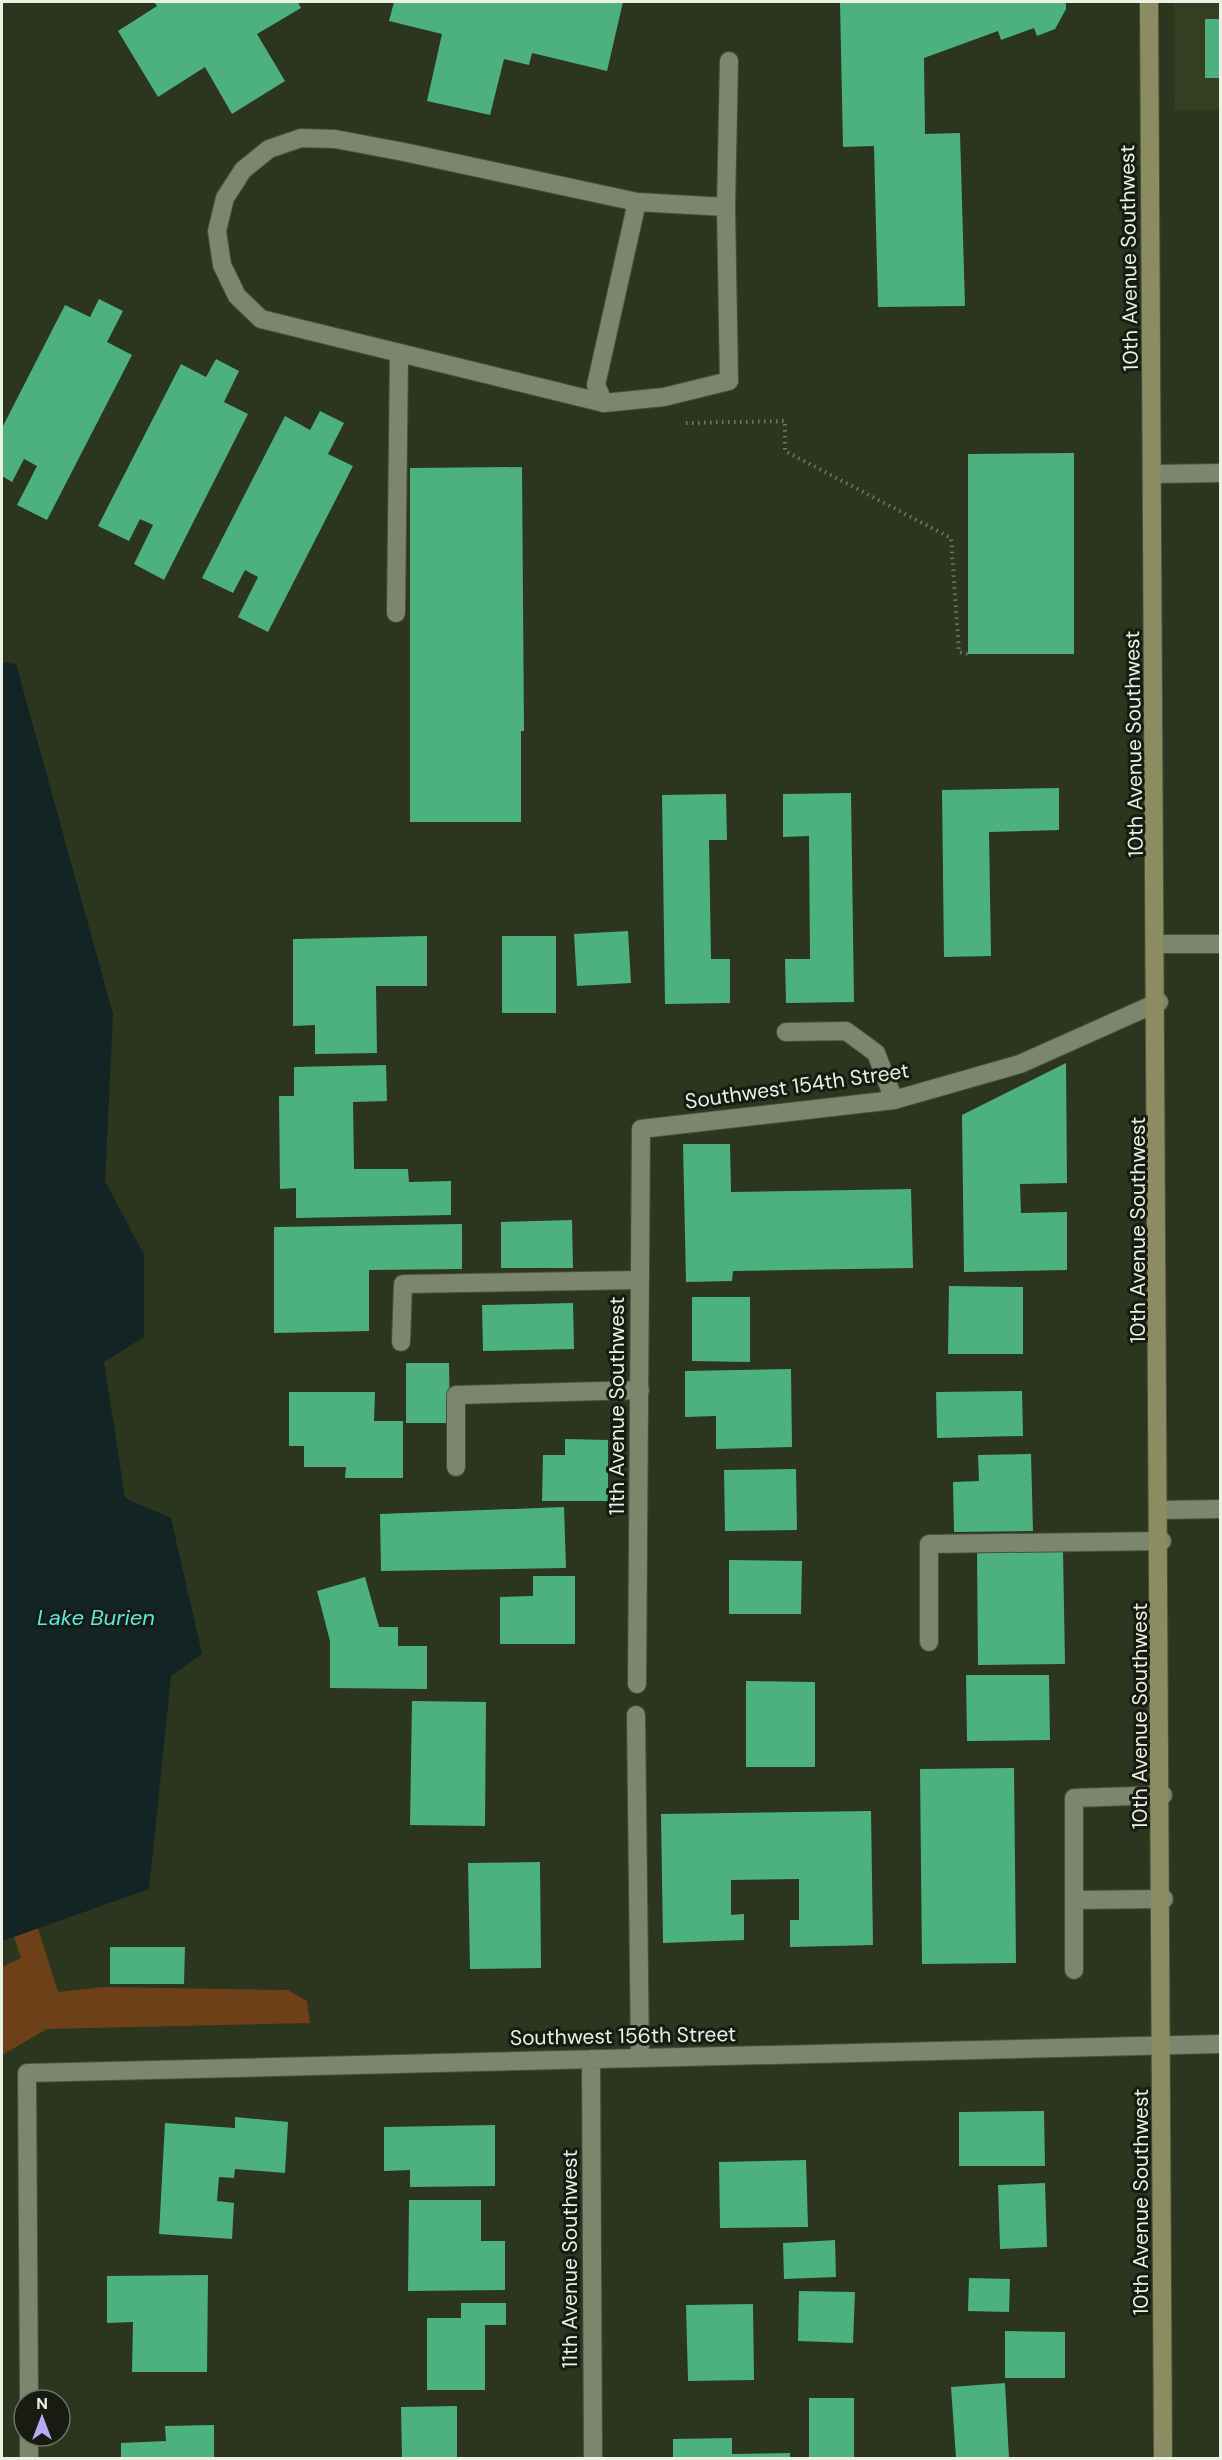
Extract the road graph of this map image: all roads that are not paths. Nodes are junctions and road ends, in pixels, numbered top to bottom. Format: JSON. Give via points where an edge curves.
{"nodes":[{"id":1,"x":1149,"y":2,"type":"edge"},
{"id":2,"x":729,"y":61,"type":"dead end"},
{"id":3,"x":637,"y":202,"type":"junction"},
{"id":4,"x":726,"y":207,"type":"junction"},
{"id":5,"x":399,"y":354,"type":"junction"},
{"id":6,"x":604,"y":403,"type":"junction"},
{"id":7,"x":1221,"y":473,"type":"edge"},
{"id":8,"x":1154,"y":474,"type":"junction"},
{"id":9,"x":396,"y":613,"type":"dead end"},
{"id":10,"x":1159,"y":944,"type":"junction"},
{"id":11,"x":1221,"y":944,"type":"edge"},
{"id":12,"x":1159,"y":1002,"type":"junction"},
{"id":13,"x":786,"y":1032,"type":"dead end"},
{"id":14,"x":894,"y":1100,"type":"junction"},
{"id":15,"x":641,"y":1129,"type":"joint"},
{"id":16,"x":640,"y":1280,"type":"junction"},
{"id":17,"x":401,"y":1342,"type":"dead end"},
{"id":18,"x":640,"y":1390,"type":"junction"},
{"id":19,"x":456,"y":1467,"type":"dead end"},
{"id":20,"x":1221,"y":1509,"type":"edge"},
{"id":21,"x":1161,"y":1510,"type":"junction"},
{"id":22,"x":1162,"y":1541,"type":"junction"},
{"id":23,"x":929,"y":1642,"type":"dead end"},
{"id":24,"x":637,"y":1684,"type":"dead end"},
{"id":25,"x":636,"y":1715,"type":"dead end"},
{"id":26,"x":1163,"y":1795,"type":"junction"},
{"id":27,"x":1164,"y":1899,"type":"junction"},
{"id":28,"x":1074,"y":1900,"type":"junction"},
{"id":29,"x":1074,"y":1970,"type":"dead end"},
{"id":30,"x":1221,"y":2044,"type":"edge"},
{"id":31,"x":1164,"y":2046,"type":"junction"},
{"id":32,"x":640,"y":2058,"type":"junction"},
{"id":33,"x":591,"y":2059,"type":"junction"},
{"id":34,"x":29,"y":2388,"type":"edge"},
{"id":35,"x":594,"y":2458,"type":"edge"},
{"id":36,"x":1163,"y":2458,"type":"edge"}],
"edges":[{"from":1,"to":8,"type":"street","name":"10th Avenue Southwest"},
{"from":2,"to":4,"type":"street"},
{"from":3,"to":4,"type":"street"},
{"from":3,"to":5,"type":"street","via":[[335,138],[301,138],[269,149],[243,170],[225,198],[217,231],[222,265],[237,296],[261,319]]},
{"from":3,"to":6,"type":"street","via":[[596,385]]},
{"from":4,"to":6,"type":"street","via":[[729,381],[664,397]]},
{"from":5,"to":6,"type":"street"},
{"from":5,"to":9,"type":"street"},
{"from":7,"to":8,"type":"street"},
{"from":8,"to":10,"type":"street","name":"10th Avenue Southwest"},
{"from":10,"to":11,"type":"street"},
{"from":10,"to":12,"type":"street","name":"10th Avenue Southwest"},
{"from":12,"to":14,"type":"street","name":"Southwest 154th Street","via":[[1020,1064]]},
{"from":12,"to":21,"type":"street","name":"10th Avenue Southwest"},
{"from":13,"to":14,"type":"street","via":[[846,1031],[876,1053]]},
{"from":14,"to":15,"type":"street","name":"Southwest 154th Street"},
{"from":15,"to":16,"type":"street","name":"11th Avenue Southwest"},
{"from":16,"to":17,"type":"street","via":[[403,1284]]},
{"from":16,"to":18,"type":"street","name":"11th Avenue Southwest"},
{"from":18,"to":19,"type":"street","via":[[456,1395]]},
{"from":18,"to":24,"type":"street","name":"11th Avenue Southwest"},
{"from":20,"to":21,"type":"street"},
{"from":21,"to":22,"type":"street","name":"10th Avenue Southwest"},
{"from":22,"to":23,"type":"street","via":[[929,1544]]},
{"from":22,"to":26,"type":"street","name":"10th Avenue Southwest"},
{"from":25,"to":32,"type":"street"},
{"from":26,"to":27,"type":"street","name":"10th Avenue Southwest"},
{"from":26,"to":28,"type":"street","via":[[1074,1798]]},
{"from":27,"to":28,"type":"street"},
{"from":27,"to":31,"type":"street","name":"10th Avenue Southwest"},
{"from":28,"to":29,"type":"street"},
{"from":30,"to":31,"type":"street","name":"Southwest 156th Street"},
{"from":31,"to":32,"type":"street","name":"Southwest 156th Street"},
{"from":31,"to":36,"type":"street","name":"10th Avenue Southwest"},
{"from":32,"to":33,"type":"street","name":"Southwest 156th Street"},
{"from":33,"to":34,"type":"street","name":"Southwest 156th Street","via":[[27,2073]]},
{"from":33,"to":35,"type":"street","name":"11th Avenue Southwest"}]}
